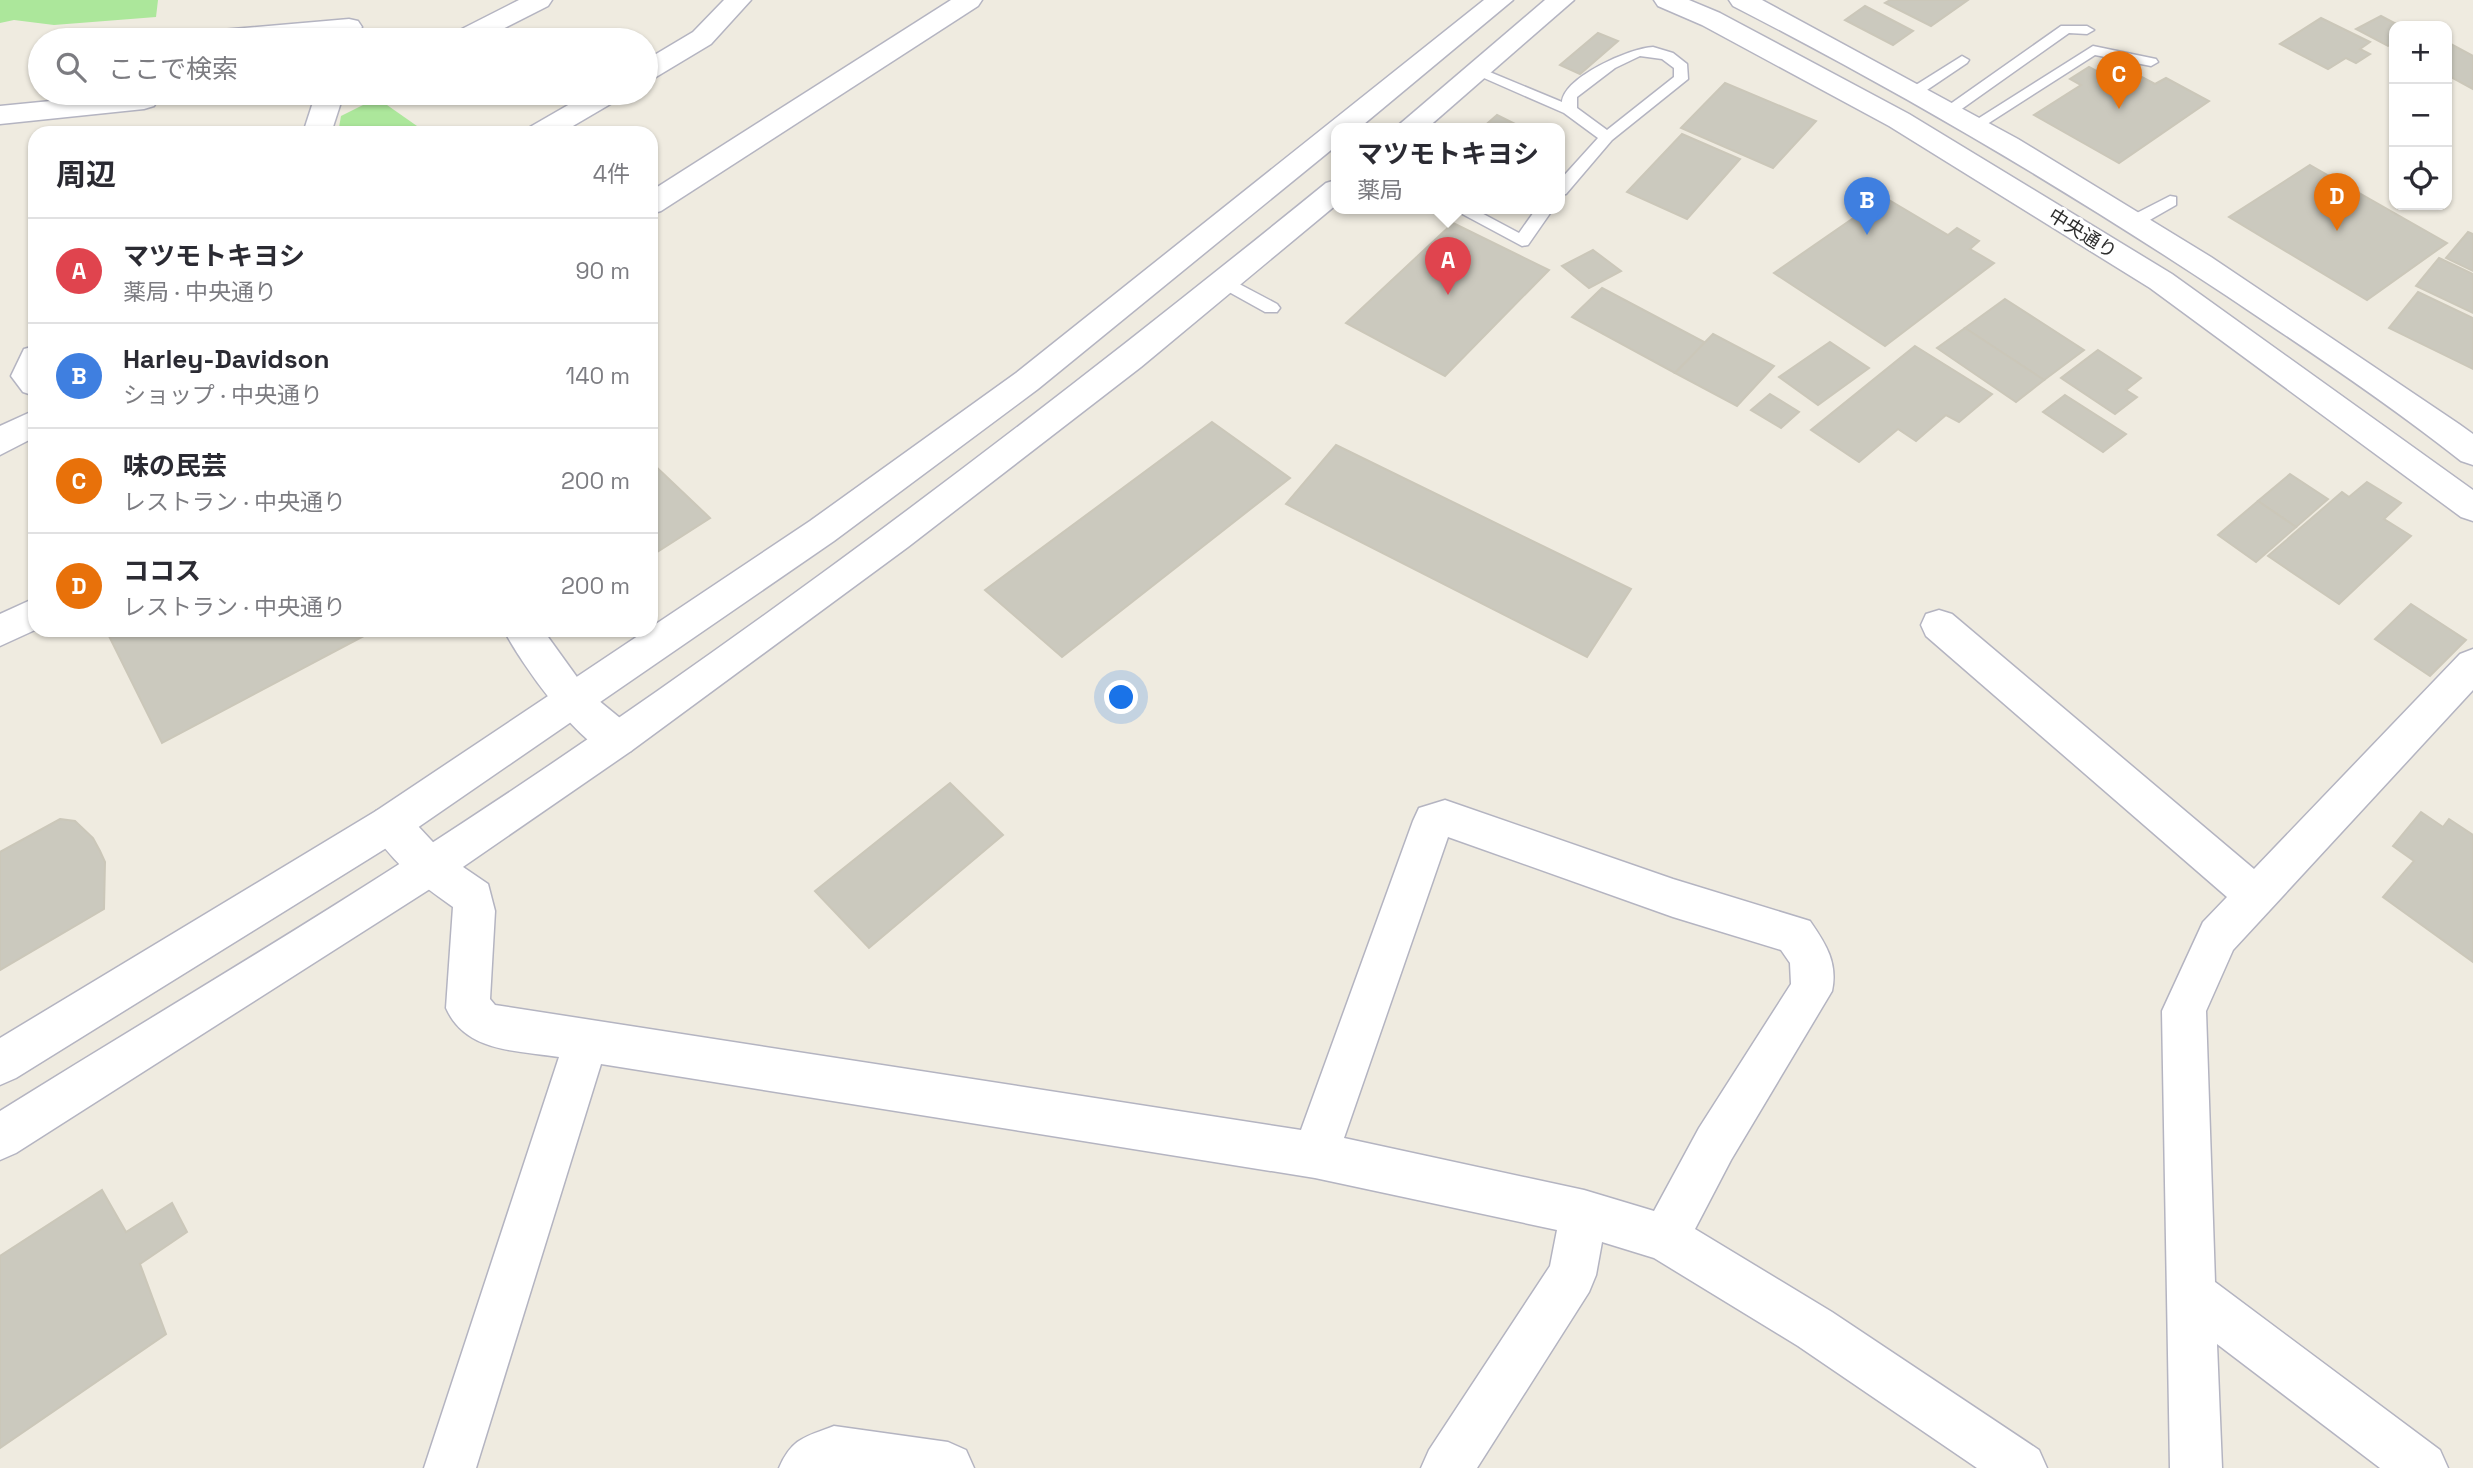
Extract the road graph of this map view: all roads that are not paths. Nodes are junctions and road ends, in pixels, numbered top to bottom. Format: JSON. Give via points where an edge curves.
{"nodes":[{"id":1,"x":357,"y":0,"type":"edge"},
{"id":2,"x":539,"y":0,"type":"edge"},
{"id":3,"x":738,"y":0,"type":"edge"},
{"id":4,"x":969,"y":0,"type":"edge"},
{"id":5,"x":1500,"y":0,"type":"edge"},
{"id":6,"x":1561,"y":0,"type":"edge"},
{"id":7,"x":1667,"y":0,"type":"edge"},
{"id":8,"x":1742,"y":0,"type":"edge"},
{"id":9,"x":349,"y":28,"type":"edge"},
{"id":10,"x":484,"y":28,"type":"edge"},
{"id":11,"x":2087,"y":30,"type":"dead end"},
{"id":12,"x":1962,"y":60,"type":"dead end"},
{"id":13,"x":2151,"y":62,"type":"dead end"},
{"id":14,"x":658,"y":64,"type":"edge"},
{"id":15,"x":1475,"y":71,"type":"junction"},
{"id":16,"x":1916,"y":91,"type":"junction"},
{"id":17,"x":81,"y":105,"type":"edge"},
{"id":18,"x":142,"y":105,"type":"edge"},
{"id":19,"x":588,"y":105,"type":"edge"},
{"id":20,"x":1569,"y":110,"type":"junction"},
{"id":21,"x":1951,"y":110,"type":"junction"},
{"id":22,"x":0,"y":115,"type":"edge"},
{"id":23,"x":1347,"y":123,"type":"edge"},
{"id":24,"x":1415,"y":123,"type":"edge"},
{"id":25,"x":1976,"y":125,"type":"junction"},
{"id":26,"x":133,"y":126,"type":"edge"},
{"id":27,"x":552,"y":126,"type":"edge"},
{"id":28,"x":1331,"y":136,"type":"edge"},
{"id":29,"x":1606,"y":137,"type":"junction"},
{"id":30,"x":1565,"y":184,"type":"edge"},
{"id":31,"x":1331,"y":194,"type":"edge"},
{"id":32,"x":658,"y":200,"type":"edge"},
{"id":33,"x":2169,"y":201,"type":"dead end"},
{"id":34,"x":1470,"y":214,"type":"edge"},
{"id":35,"x":1542,"y":214,"type":"edge"},
{"id":36,"x":2135,"y":221,"type":"junction"},
{"id":37,"x":1226,"y":283,"type":"junction"},
{"id":38,"x":1270,"y":308,"type":"dead end"},
{"id":39,"x":28,"y":426,"type":"edge"},
{"id":40,"x":0,"y":442,"type":"edge"},
{"id":41,"x":2473,"y":452,"type":"edge"},
{"id":42,"x":2473,"y":508,"type":"edge"},
{"id":43,"x":28,"y":617,"type":"edge"},
{"id":44,"x":1939,"y":625,"type":"dead end"},
{"id":45,"x":0,"y":631,"type":"edge"},
{"id":46,"x":527,"y":637,"type":"edge"},
{"id":47,"x":2473,"y":665,"type":"edge"},
{"id":48,"x":575,"y":702,"type":"junction"},
{"id":49,"x":617,"y":740,"type":"junction"},
{"id":50,"x":390,"y":824,"type":"junction"},
{"id":51,"x":430,"y":866,"type":"junction"},
{"id":52,"x":2255,"y":895,"type":"junction"},
{"id":53,"x":586,"y":1041,"type":"junction"},
{"id":54,"x":0,"y":1063,"type":"edge"},
{"id":55,"x":0,"y":1137,"type":"edge"},
{"id":56,"x":1315,"y":1155,"type":"junction"},
{"id":57,"x":1584,"y":1213,"type":"junction"},
{"id":58,"x":1665,"y":1238,"type":"junction"},
{"id":59,"x":2191,"y":1294,"type":"junction"},
{"id":60,"x":450,"y":1468,"type":"edge"},
{"id":61,"x":806,"y":1468,"type":"edge"},
{"id":62,"x":948,"y":1468,"type":"edge"},
{"id":63,"x":1447,"y":1468,"type":"edge"},
{"id":64,"x":2021,"y":1468,"type":"edge"},
{"id":65,"x":2196,"y":1468,"type":"edge"},
{"id":66,"x":2422,"y":1468,"type":"edge"}],
"edges":[{"from":1,"to":9,"type":"street"},
{"from":2,"to":10,"type":"street"},
{"from":3,"to":14,"type":"street","via":[[702,38]]},
{"from":4,"to":32,"type":"street"},
{"from":5,"to":23,"type":"street"},
{"from":6,"to":15,"type":"street"},
{"from":7,"to":42,"type":"street","name":"中央通り","via":[[1899,120],[2161,281]]},
{"from":8,"to":16,"type":"street","name":"中央通り"},
{"from":11,"to":21,"type":"lane","via":[[2066,29]]},
{"from":12,"to":16,"type":"lane"},
{"from":13,"to":25,"type":"lane","via":[[2093,50]]},
{"from":15,"to":20,"type":"lane"},
{"from":15,"to":24,"type":"street"},
{"from":16,"to":21,"type":"street","name":"中央通り"},
{"from":17,"to":22,"type":"street"},
{"from":18,"to":26,"type":"street"},
{"from":19,"to":27,"type":"street"},
{"from":20,"to":29,"type":"lane"},
{"from":20,"to":29,"type":"lane","via":[[1570,95],[1628,53],[1648,50],[1672,57],[1682,67],[1681,79]]},
{"from":21,"to":25,"type":"street","name":"中央通り"},
{"from":25,"to":36,"type":"street","name":"中央通り"},
{"from":28,"to":48,"type":"street","via":[[1027,381],[822,531]]},
{"from":29,"to":30,"type":"lane"},
{"from":31,"to":37,"type":"street"},
{"from":33,"to":36,"type":"lane"},
{"from":34,"to":35,"type":"lane","via":[[1522,242]]},
{"from":36,"to":41,"type":"street","name":"中央通り","via":[[2363,371]]},
{"from":37,"to":38,"type":"lane"},
{"from":37,"to":49,"type":"street","via":[[896,537]]},
{"from":39,"to":40,"type":"street"},
{"from":43,"to":45,"type":"street"},
{"from":44,"to":52,"type":"street"},
{"from":46,"to":48,"type":"street"},
{"from":47,"to":52,"type":"street"},
{"from":48,"to":49,"type":"street"},
{"from":48,"to":50,"type":"street"},
{"from":49,"to":51,"type":"street"},
{"from":50,"to":51,"type":"street"},
{"from":50,"to":54,"type":"street"},
{"from":51,"to":53,"type":"street","via":[[473,897],[477,926],[468,1008],[485,1024]]},
{"from":51,"to":55,"type":"street"},
{"from":52,"to":59,"type":"street","via":[[2217,936],[2184,1011]]},
{"from":53,"to":56,"type":"street"},
{"from":53,"to":60,"type":"street"},
{"from":56,"to":57,"type":"street"},
{"from":56,"to":58,"type":"street","via":[[1433,821],[1445,818],[1672,898],[1795,934],[1810,956],[1811,991],[1715,1144]]},
{"from":57,"to":58,"type":"street"},
{"from":57,"to":63,"type":"street","via":[[1572,1275]]},
{"from":58,"to":64,"type":"street","via":[[1815,1329]]},
{"from":59,"to":65,"type":"street"},
{"from":59,"to":66,"type":"street"},
{"from":61,"to":62,"type":"street","via":[[813,1459],[834,1451]]}]}
